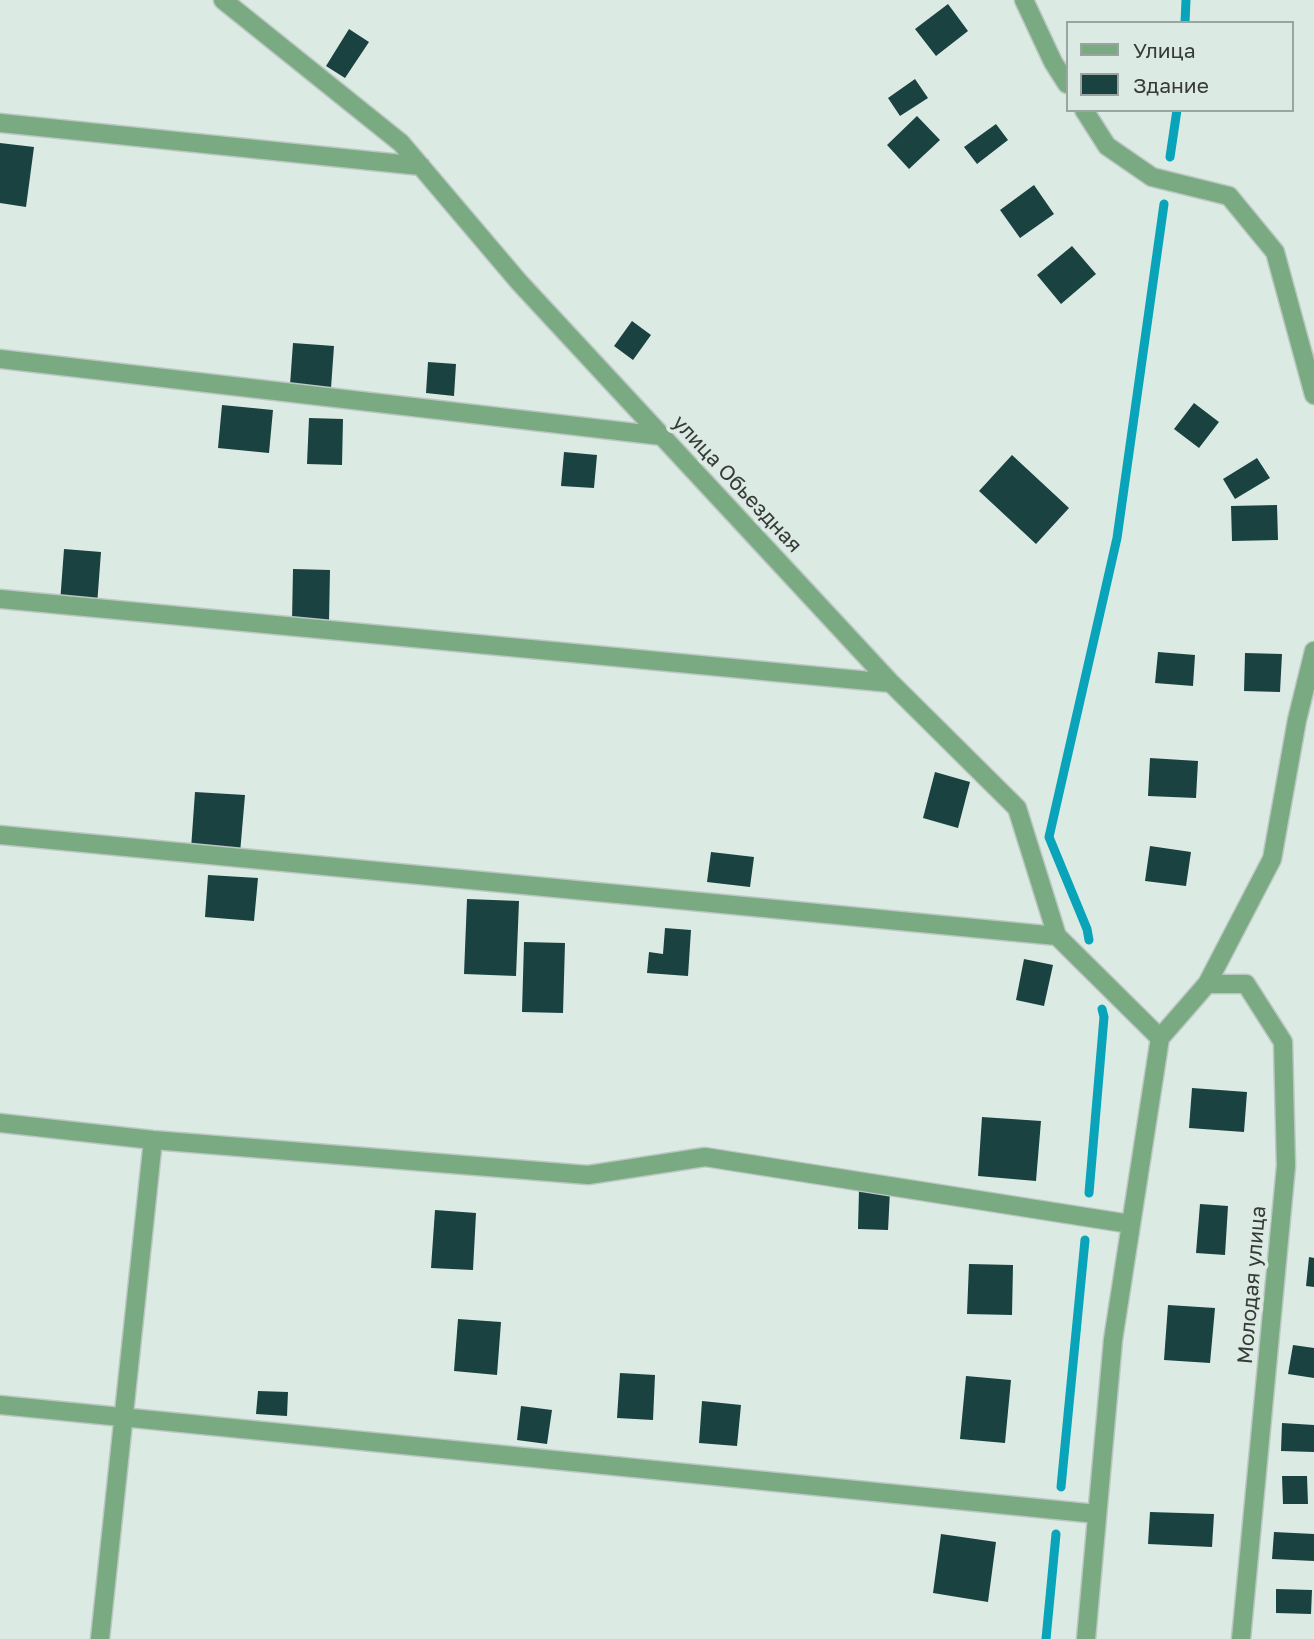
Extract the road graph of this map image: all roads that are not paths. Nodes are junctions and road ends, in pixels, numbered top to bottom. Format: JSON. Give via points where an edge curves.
{"nodes":[{"id":1,"x":223,"y":0,"type":"edge"},
{"id":2,"x":1024,"y":0,"type":"edge"},
{"id":3,"x":1066,"y":82,"type":"edge"},
{"id":4,"x":1085,"y":112,"type":"edge"},
{"id":5,"x":0,"y":123,"type":"edge"},
{"id":6,"x":421,"y":166,"type":"junction"},
{"id":7,"x":0,"y":359,"type":"edge"},
{"id":8,"x":1314,"y":395,"type":"edge"},
{"id":9,"x":662,"y":436,"type":"junction"},
{"id":10,"x":0,"y":599,"type":"edge"},
{"id":11,"x":1314,"y":651,"type":"edge"},
{"id":12,"x":891,"y":683,"type":"junction"},
{"id":13,"x":0,"y":835,"type":"edge"},
{"id":14,"x":1057,"y":936,"type":"junction"},
{"id":15,"x":1207,"y":984,"type":"junction"},
{"id":16,"x":1160,"y":1038,"type":"junction"},
{"id":17,"x":0,"y":1123,"type":"edge"},
{"id":18,"x":153,"y":1140,"type":"junction"},
{"id":19,"x":1130,"y":1224,"type":"junction"},
{"id":20,"x":0,"y":1405,"type":"edge"},
{"id":21,"x":123,"y":1417,"type":"junction"},
{"id":22,"x":1097,"y":1514,"type":"junction"},
{"id":23,"x":100,"y":1639,"type":"edge"},
{"id":24,"x":1086,"y":1639,"type":"edge"},
{"id":25,"x":1241,"y":1639,"type":"edge"}],
"edges":[{"from":1,"to":6,"type":"street","name":"улица Обьездная","via":[[401,143]]},
{"from":2,"to":3,"type":"street"},
{"from":4,"to":8,"type":"street","via":[[1107,146],[1152,177],[1229,196],[1275,252]]},
{"from":5,"to":6,"type":"street"},
{"from":6,"to":9,"type":"street","name":"улица Обьездная","via":[[519,282]]},
{"from":7,"to":9,"type":"street"},
{"from":9,"to":12,"type":"street","name":"улица Обьездная"},
{"from":10,"to":12,"type":"street"},
{"from":11,"to":15,"type":"street","via":[[1272,859]]},
{"from":12,"to":14,"type":"street","name":"улица Обьездная","via":[[1017,808]]},
{"from":13,"to":14,"type":"street"},
{"from":14,"to":16,"type":"street","name":"улица Обьездная"},
{"from":15,"to":16,"type":"street"},
{"from":15,"to":25,"type":"street","name":"Молодая улица","via":[[1246,984],[1283,1042],[1286,1166]]},
{"from":16,"to":19,"type":"street"},
{"from":17,"to":18,"type":"street"},
{"from":18,"to":19,"type":"street","via":[[588,1175],[705,1157]]},
{"from":18,"to":21,"type":"street"},
{"from":19,"to":22,"type":"street","via":[[1112,1340]]},
{"from":20,"to":21,"type":"street"},
{"from":21,"to":22,"type":"street"},
{"from":21,"to":23,"type":"street"},
{"from":22,"to":24,"type":"street"}]}
